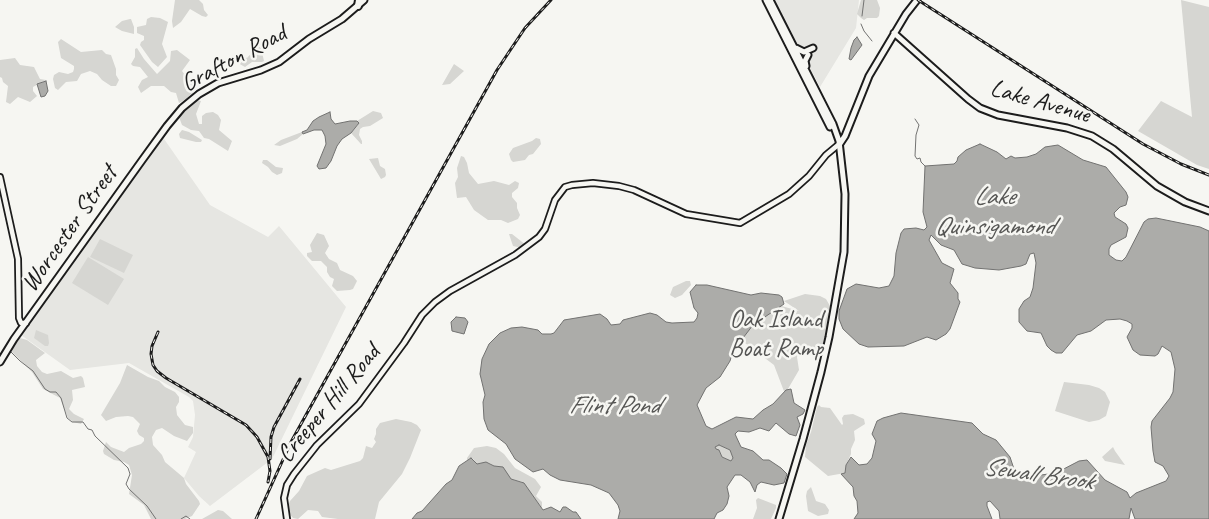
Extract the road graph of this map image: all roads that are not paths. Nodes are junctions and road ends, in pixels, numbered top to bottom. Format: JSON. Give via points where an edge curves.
{"nodes":[{"id":1,"x":364,"y":0,"type":"edge"},
{"id":2,"x":766,"y":0,"type":"edge"},
{"id":3,"x":770,"y":0,"type":"edge"},
{"id":4,"x":917,"y":0,"type":"edge"},
{"id":5,"x":358,"y":3,"type":"edge"},
{"id":6,"x":894,"y":33,"type":"junction"},
{"id":7,"x":795,"y":48,"type":"junction"},
{"id":8,"x":813,"y":48,"type":"dead end"},
{"id":9,"x":808,"y":55,"type":"dead end"},
{"id":10,"x":812,"y":80,"type":"junction"},
{"id":11,"x":172,"y":119,"type":"joint"},
{"id":12,"x":848,"y":129,"type":"junction"},
{"id":13,"x":835,"y":130,"type":"junction"},
{"id":14,"x":845,"y":136,"type":"junction"},
{"id":15,"x":838,"y":145,"type":"junction"},
{"id":16,"x":841,"y":158,"type":"junction"},
{"id":17,"x":0,"y":178,"type":"edge"},
{"id":18,"x":1209,"y":211,"type":"edge"},
{"id":19,"x":26,"y":322,"type":"junction"},
{"id":20,"x":0,"y":362,"type":"edge"},
{"id":21,"x":287,"y":519,"type":"edge"},
{"id":22,"x":779,"y":519,"type":"edge"}],
"edges":[{"from":1,"to":5,"type":"main road","name":"Grafton Road"},
{"from":2,"to":15,"type":"main road"},
{"from":3,"to":7,"type":"main road"},
{"from":4,"to":6,"type":"main road"},
{"from":5,"to":11,"type":"main road","name":"Grafton Road","via":[[342,19],[279,62],[222,81],[188,102]]},
{"from":6,"to":12,"type":"main road","via":[[867,80]]},
{"from":6,"to":18,"type":"main road","name":"Lake Avenue","via":[[983,109],[1001,116],[1089,134],[1114,149],[1157,186]]},
{"from":7,"to":8,"type":"main road","via":[[804,52]]},
{"from":7,"to":10,"type":"main road"},
{"from":9,"to":10,"type":"main road","via":[[806,65]]},
{"from":10,"to":13,"type":"main road"},
{"from":11,"to":19,"type":"main road","name":"Worcester Street"},
{"from":12,"to":13,"type":"main road","via":[[842,132]]},
{"from":12,"to":14,"type":"main road"},
{"from":13,"to":15,"type":"main road"},
{"from":14,"to":15,"type":"main road"},
{"from":14,"to":16,"type":"main road"},
{"from":15,"to":16,"type":"main road"},
{"from":15,"to":21,"type":"street","name":"Creeper Hill Road","via":[[789,194],[740,223],[686,214],[619,186],[592,183],[567,186],[555,200],[539,236],[515,256],[441,297],[422,315],[359,404],[296,470],[285,496]]},
{"from":16,"to":22,"type":"main road","via":[[845,194],[842,270],[820,377]]},
{"from":17,"to":19,"type":"street","via":[[18,259],[19,321]]},
{"from":19,"to":20,"type":"main road","name":"Worcester Street"}]}
